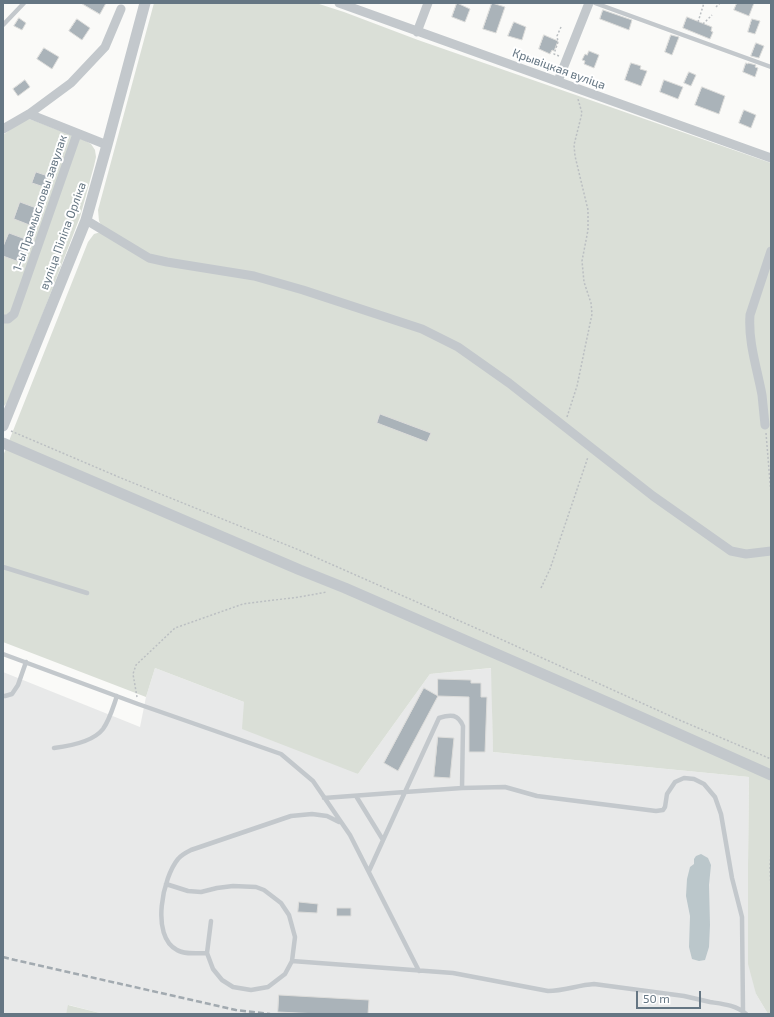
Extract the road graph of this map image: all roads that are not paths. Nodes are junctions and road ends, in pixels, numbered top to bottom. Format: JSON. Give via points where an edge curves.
{"nodes":[{"id":1,"x":24,"y":3,"type":"edge"},
{"id":2,"x":145,"y":3,"type":"edge"},
{"id":3,"x":428,"y":3,"type":"edge"},
{"id":4,"x":589,"y":3,"type":"edge"},
{"id":5,"x":595,"y":3,"type":"edge"},
{"id":6,"x":344,"y":4,"type":"edge"},
{"id":7,"x":121,"y":9,"type":"dead end"},
{"id":8,"x":3,"y":25,"type":"edge"},
{"id":9,"x":417,"y":32,"type":"junction"},
{"id":10,"x":771,"y":67,"type":"edge"},
{"id":11,"x":558,"y":81,"type":"junction"},
{"id":12,"x":29,"y":114,"type":"junction"},
{"id":13,"x":3,"y":128,"type":"edge"},
{"id":14,"x":78,"y":134,"type":"junction"},
{"id":15,"x":107,"y":145,"type":"junction"},
{"id":16,"x":771,"y":158,"type":"edge"},
{"id":17,"x":86,"y":220,"type":"junction"},
{"id":18,"x":771,"y":250,"type":"edge"},
{"id":19,"x":3,"y":319,"type":"edge"},
{"id":20,"x":765,"y":425,"type":"road end"},
{"id":21,"x":6,"y":428,"type":"edge"},
{"id":22,"x":3,"y":443,"type":"edge"},
{"id":23,"x":771,"y":551,"type":"edge"},
{"id":24,"x":3,"y":567,"type":"edge"},
{"id":25,"x":87,"y":593,"type":"dead end"},
{"id":26,"x":3,"y":654,"type":"edge"},
{"id":27,"x":26,"y":662,"type":"junction"},
{"id":28,"x":3,"y":696,"type":"edge"},
{"id":29,"x":117,"y":696,"type":"junction"},
{"id":30,"x":54,"y":748,"type":"dead end"},
{"id":31,"x":771,"y":775,"type":"edge"},
{"id":32,"x":462,"y":788,"type":"junction"},
{"id":33,"x":405,"y":792,"type":"junction"},
{"id":34,"x":356,"y":796,"type":"junction"},
{"id":35,"x":324,"y":798,"type":"junction"},
{"id":36,"x":341,"y":822,"type":"junction"},
{"id":37,"x":383,"y":840,"type":"junction"},
{"id":38,"x":368,"y":871,"type":"junction"},
{"id":39,"x":166,"y":884,"type":"junction"},
{"id":40,"x":211,"y":921,"type":"dead end"},
{"id":41,"x":207,"y":953,"type":"junction"},
{"id":42,"x":292,"y":961,"type":"junction"},
{"id":43,"x":419,"y":970,"type":"junction"},
{"id":44,"x":744,"y":1013,"type":"edge"}],
"edges":[{"from":1,"to":8,"type":"lane"},
{"from":2,"to":15,"type":"street","name":"вуліца Піліпа Орліка"},
{"from":3,"to":9,"type":"street"},
{"from":4,"to":11,"type":"street"},
{"from":5,"to":10,"type":"lane"},
{"from":6,"to":9,"type":"street","name":"Крывіцкая вуліца"},
{"from":7,"to":12,"type":"street","via":[[105,47],[71,83]]},
{"from":9,"to":11,"type":"street","name":"Крывіцкая вуліца"},
{"from":11,"to":16,"type":"street","name":"Крывіцкая вуліца"},
{"from":12,"to":13,"type":"street"},
{"from":12,"to":14,"type":"street"},
{"from":14,"to":15,"type":"street"},
{"from":14,"to":19,"type":"street","name":"1-ы Прамысловы завулак","via":[[14,314]]},
{"from":15,"to":17,"type":"street","name":"вуліца Піліпа Орліка"},
{"from":17,"to":21,"type":"street","name":"вуліца Піліпа Орліка"},
{"from":17,"to":23,"type":"street","via":[[149,258],[254,276],[422,329],[458,347],[509,383],[653,496],[731,551],[746,554]]},
{"from":18,"to":20,"type":"street","via":[[749,326]]},
{"from":22,"to":31,"type":"street","via":[[345,588]]},
{"from":24,"to":25,"type":"lane"},
{"from":26,"to":27,"type":"lane"},
{"from":27,"to":28,"type":"lane","via":[[12,694]]},
{"from":27,"to":29,"type":"lane"},
{"from":29,"to":30,"type":"lane","via":[[103,730],[82,742]]},
{"from":29,"to":35,"type":"lane","via":[[281,754],[313,781]]},
{"from":32,"to":33,"type":"lane"},
{"from":32,"to":33,"type":"lane","via":[[463,726],[460,719],[445,716],[439,718]]},
{"from":32,"to":44,"type":"lane","via":[[505,787],[537,796],[656,811],[665,807],[667,794],[675,782],[684,778],[704,784],[715,797],[721,814],[732,878],[742,917]]},
{"from":33,"to":34,"type":"lane"},
{"from":33,"to":37,"type":"lane"},
{"from":34,"to":35,"type":"lane"},
{"from":34,"to":37,"type":"lane"},
{"from":35,"to":36,"type":"lane"},
{"from":36,"to":38,"type":"lane"},
{"from":36,"to":39,"type":"lane","via":[[327,816],[312,814],[291,816],[191,850],[179,858]]},
{"from":37,"to":38,"type":"lane"},
{"from":38,"to":43,"type":"lane"},
{"from":39,"to":41,"type":"lane","via":[[162,921],[164,934],[170,945],[178,951]]},
{"from":39,"to":42,"type":"lane","via":[[201,892],[233,886],[264,890],[281,903],[289,915],[295,937]]},
{"from":40,"to":41,"type":"lane"},
{"from":41,"to":42,"type":"lane","via":[[213,968],[222,980],[233,987],[251,990],[268,987],[284,974]]},
{"from":42,"to":43,"type":"lane"},
{"from":43,"to":44,"type":"lane","via":[[453,973],[548,991],[594,984],[684,996],[732,1006]]}]}
